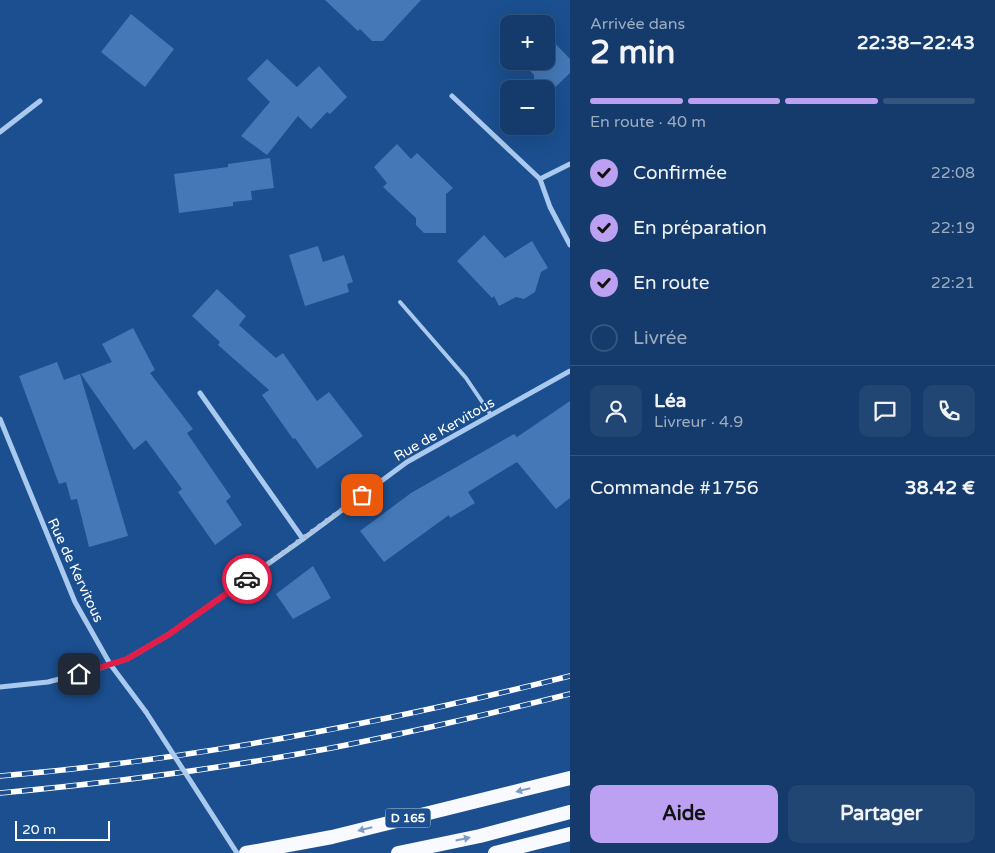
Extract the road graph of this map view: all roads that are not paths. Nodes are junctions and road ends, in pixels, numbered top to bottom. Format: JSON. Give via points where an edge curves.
{"nodes":[{"id":1,"x":452,"y":96,"type":"dead end"},
{"id":2,"x":40,"y":101,"type":"dead end"},
{"id":3,"x":0,"y":132,"type":"edge"},
{"id":4,"x":570,"y":164,"type":"edge"},
{"id":5,"x":540,"y":179,"type":"junction"},
{"id":6,"x":570,"y":245,"type":"edge"},
{"id":7,"x":400,"y":302,"type":"dead end"},
{"id":8,"x":570,"y":370,"type":"edge"},
{"id":9,"x":200,"y":393,"type":"dead end"},
{"id":10,"x":490,"y":415,"type":"junction"},
{"id":11,"x":0,"y":420,"type":"edge"},
{"id":12,"x":303,"y":539,"type":"junction"},
{"id":13,"x":110,"y":664,"type":"junction"},
{"id":14,"x":0,"y":686,"type":"edge"},
{"id":15,"x":570,"y":778,"type":"edge"},
{"id":16,"x":570,"y":812,"type":"edge"},
{"id":17,"x":570,"y":834,"type":"edge"},
{"id":18,"x":237,"y":853,"type":"edge"},
{"id":19,"x":246,"y":853,"type":"edge"},
{"id":20,"x":398,"y":853,"type":"edge"},
{"id":21,"x":495,"y":853,"type":"edge"}],
"edges":[{"from":1,"to":5,"type":"street"},
{"from":2,"to":3,"type":"street"},
{"from":4,"to":5,"type":"street"},
{"from":5,"to":6,"type":"street"},
{"from":7,"to":10,"type":"lane","via":[[466,378]]},
{"from":8,"to":10,"type":"street","name":"Rue de Kervitous"},
{"from":9,"to":12,"type":"street"},
{"from":10,"to":12,"type":"street","name":"Rue de Kervitous","via":[[407,462]]},
{"from":11,"to":13,"type":"street","name":"Rue de Kervitous","via":[[75,602]]},
{"from":12,"to":13,"type":"street","name":"Rue de Kervitous","via":[[168,635],[127,659]]},
{"from":13,"to":14,"type":"street","via":[[48,682]]},
{"from":13,"to":18,"type":"street","bridge":true,"via":[[146,712]]},
{"from":15,"to":19,"type":"highway","number":"D 165","one_way":true,"via":[[332,837]]},
{"from":20,"to":16,"type":"highway","number":"D 165","one_way":true},
{"from":17,"to":21,"type":"highway"}]}
